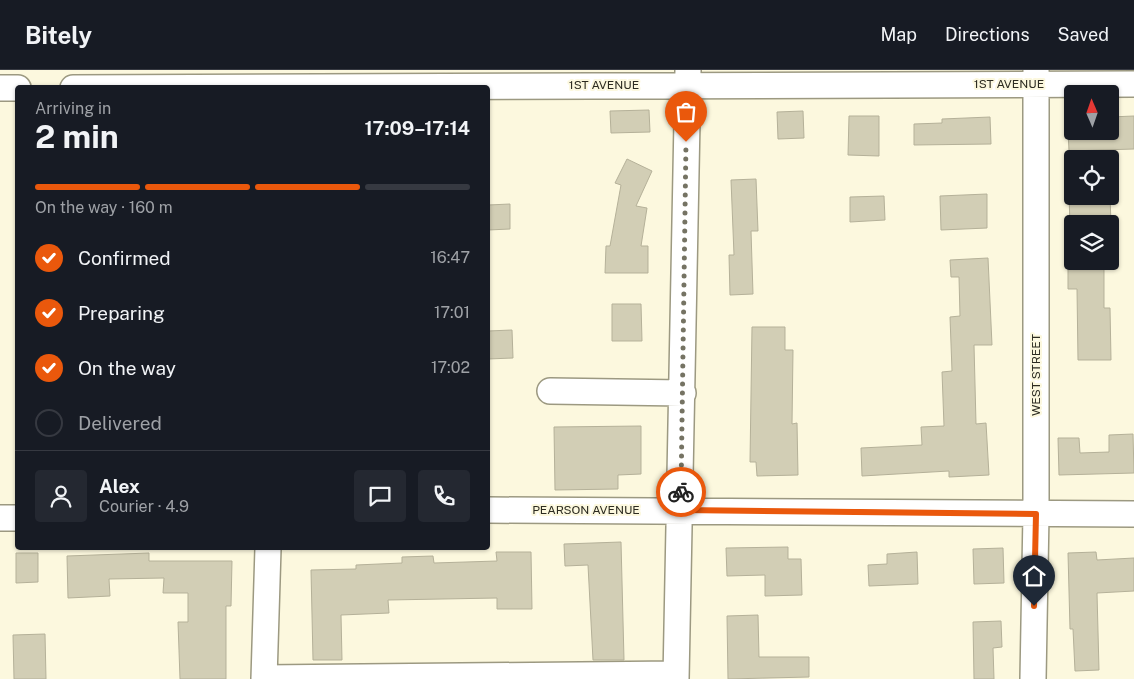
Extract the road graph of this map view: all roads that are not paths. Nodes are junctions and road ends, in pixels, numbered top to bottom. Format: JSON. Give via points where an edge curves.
{"nodes":[{"id":1,"x":687,"y":77,"type":"edge"},
{"id":2,"x":1036,"y":77,"type":"edge"},
{"id":3,"x":265,"y":83,"type":"edge"},
{"id":4,"x":1134,"y":84,"type":"edge"},
{"id":5,"x":199,"y":85,"type":"edge"},
{"id":6,"x":334,"y":85,"type":"edge"},
{"id":7,"x":460,"y":85,"type":"edge"},
{"id":8,"x":0,"y":88,"type":"edge"},
{"id":9,"x":15,"y":88,"type":"edge"},
{"id":10,"x":550,"y":391,"type":"dead end"},
{"id":11,"x":683,"y":393,"type":"junction"},
{"id":12,"x":490,"y":510,"type":"edge"},
{"id":13,"x":681,"y":510,"type":"junction"},
{"id":14,"x":1036,"y":514,"type":"junction"},
{"id":15,"x":1134,"y":514,"type":"edge"},
{"id":16,"x":0,"y":518,"type":"edge"},
{"id":17,"x":15,"y":518,"type":"edge"},
{"id":18,"x":268,"y":550,"type":"edge"},
{"id":19,"x":676,"y":676,"type":"edge"},
{"id":20,"x":264,"y":678,"type":"edge"},
{"id":21,"x":466,"y":678,"type":"edge"},
{"id":22,"x":1033,"y":679,"type":"edge"}],
"edges":[{"from":1,"to":2,"type":"street","name":"1ST AVENUE"},
{"from":1,"to":7,"type":"street","name":"1ST AVENUE"},
{"from":1,"to":11,"type":"street"},
{"from":2,"to":4,"type":"street","name":"1ST AVENUE"},
{"from":2,"to":14,"type":"street","name":"WEST STREET"},
{"from":3,"to":5,"type":"street","name":"1ST AVENUE"},
{"from":3,"to":6,"type":"street","name":"1ST AVENUE"},
{"from":8,"to":9,"type":"street"},
{"from":10,"to":11,"type":"street"},
{"from":11,"to":13,"type":"street"},
{"from":12,"to":13,"type":"street","name":"PEARSON AVENUE"},
{"from":13,"to":14,"type":"street","name":"PEARSON AVENUE"},
{"from":13,"to":19,"type":"street"},
{"from":14,"to":15,"type":"street","name":"PEARSON AVENUE"},
{"from":14,"to":22,"type":"street","name":"WEST STREET"},
{"from":16,"to":17,"type":"street"},
{"from":18,"to":20,"type":"street"},
{"from":19,"to":21,"type":"street"},
{"from":20,"to":21,"type":"street"}]}
